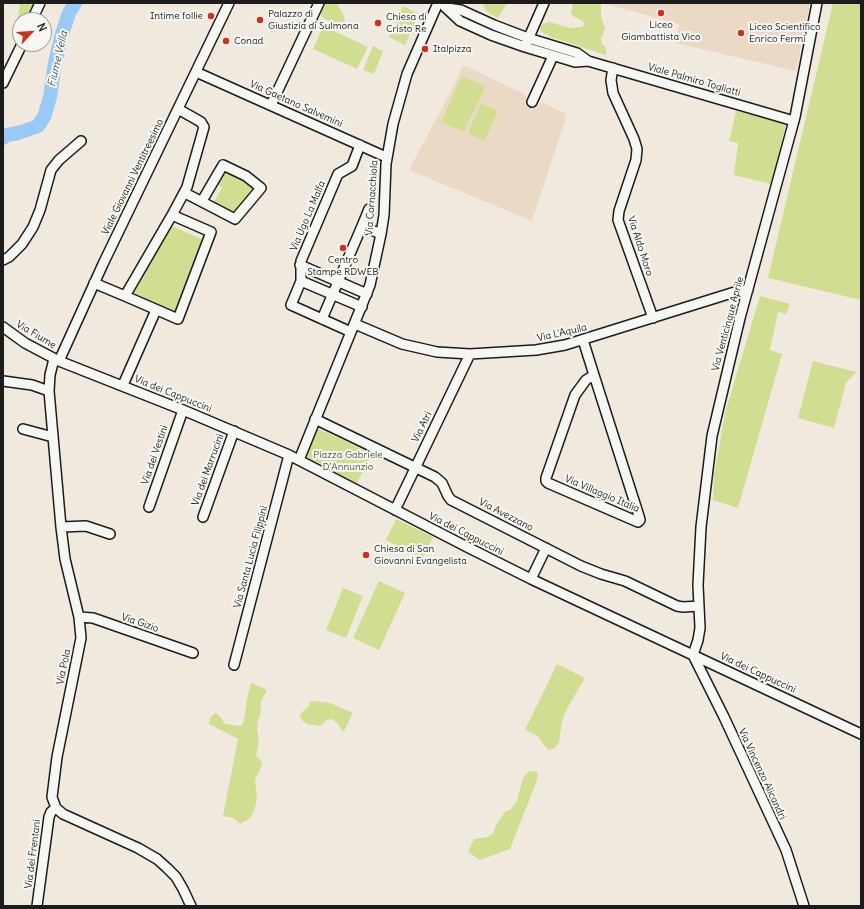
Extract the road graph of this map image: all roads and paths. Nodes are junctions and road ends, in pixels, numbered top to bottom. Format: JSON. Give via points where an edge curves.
{"nodes":[{"id":1,"x":229,"y":3,"type":"edge"},
{"id":2,"x":319,"y":3,"type":"edge"},
{"id":3,"x":437,"y":3,"type":"edge"},
{"id":4,"x":544,"y":3,"type":"edge"},
{"id":5,"x":817,"y":3,"type":"edge"},
{"id":6,"x":527,"y":43,"type":"junction"},
{"id":7,"x":18,"y":52,"type":"edge"},
{"id":8,"x":554,"y":56,"type":"junction"},
{"id":9,"x":588,"y":61,"type":"junction"},
{"id":10,"x":613,"y":68,"type":"junction"},
{"id":11,"x":196,"y":72,"type":"junction"},
{"id":12,"x":3,"y":83,"type":"edge"},
{"id":13,"x":532,"y":102,"type":"dead end"},
{"id":14,"x":271,"y":105,"type":"junction"},
{"id":15,"x":178,"y":109,"type":"junction"},
{"id":16,"x":794,"y":121,"type":"junction"},
{"id":17,"x":81,"y":141,"type":"dead end"},
{"id":18,"x":360,"y":145,"type":"junction"},
{"id":19,"x":386,"y":157,"type":"junction"},
{"id":20,"x":185,"y":193,"type":"junction"},
{"id":21,"x":202,"y":201,"type":"junction"},
{"id":22,"x":369,"y":209,"type":"dead end"},
{"id":23,"x":172,"y":215,"type":"junction"},
{"id":24,"x":362,"y":226,"type":"junction"},
{"id":25,"x":381,"y":234,"type":"junction"},
{"id":26,"x":3,"y":260,"type":"edge"},
{"id":27,"x":300,"y":265,"type":"junction"},
{"id":28,"x":301,"y":281,"type":"junction"},
{"id":29,"x":338,"y":282,"type":"junction"},
{"id":30,"x":94,"y":283,"type":"junction"},
{"id":31,"x":748,"y":290,"type":"junction"},
{"id":32,"x":367,"y":294,"type":"junction"},
{"id":33,"x":333,"y":295,"type":"junction"},
{"id":34,"x":125,"y":296,"type":"junction"},
{"id":35,"x":362,"y":307,"type":"junction"},
{"id":36,"x":156,"y":310,"type":"junction"},
{"id":37,"x":653,"y":318,"type":"junction"},
{"id":38,"x":322,"y":319,"type":"junction"},
{"id":39,"x":3,"y":327,"type":"edge"},
{"id":40,"x":353,"y":328,"type":"junction"},
{"id":41,"x":583,"y":340,"type":"junction"},
{"id":42,"x":470,"y":354,"type":"junction"},
{"id":43,"x":57,"y":360,"type":"junction"},
{"id":44,"x":594,"y":375,"type":"junction"},
{"id":45,"x":3,"y":381,"type":"edge"},
{"id":46,"x":123,"y":385,"type":"junction"},
{"id":47,"x":49,"y":391,"type":"junction"},
{"id":48,"x":183,"y":410,"type":"junction"},
{"id":49,"x":315,"y":420,"type":"junction"},
{"id":50,"x":23,"y":430,"type":"dead end"},
{"id":51,"x":234,"y":431,"type":"junction"},
{"id":52,"x":53,"y":437,"type":"junction"},
{"id":53,"x":289,"y":455,"type":"junction"},
{"id":54,"x":299,"y":460,"type":"junction"},
{"id":55,"x":415,"y":468,"type":"junction"},
{"id":56,"x":149,"y":507,"type":"dead end"},
{"id":57,"x":395,"y":510,"type":"junction"},
{"id":58,"x":203,"y":516,"type":"dead end"},
{"id":59,"x":61,"y":527,"type":"junction"},
{"id":60,"x":110,"y":534,"type":"dead end"},
{"id":61,"x":546,"y":548,"type":"junction"},
{"id":62,"x":531,"y":579,"type":"junction"},
{"id":63,"x":699,"y":606,"type":"junction"},
{"id":64,"x":79,"y":617,"type":"junction"},
{"id":65,"x":193,"y":653,"type":"dead end"},
{"id":66,"x":693,"y":655,"type":"junction"},
{"id":67,"x":234,"y":664,"type":"dead end"},
{"id":68,"x":861,"y":734,"type":"edge"},
{"id":69,"x":56,"y":808,"type":"junction"},
{"id":70,"x":37,"y":906,"type":"edge"},
{"id":71,"x":191,"y":906,"type":"edge"},
{"id":72,"x":804,"y":906,"type":"edge"}],
"edges":[{"from":1,"to":11,"type":"street","name":"Viale Giovanni Ventitreesimo"},
{"from":2,"to":14,"type":"street"},
{"from":3,"to":6,"type":"street","name":"Viale Palmiro Togliatti","via":[[447,8],[460,21],[491,35]]},
{"from":3,"to":19,"type":"street","name":"Via Cornacchiola","via":[[402,88]]},
{"from":4,"to":6,"type":"street"},
{"from":5,"to":16,"type":"street","name":"Via Venticinque Aprile"},
{"from":6,"to":8,"type":"street","name":"Viale Palmiro Togliatti"},
{"from":6,"to":9,"type":"street","name":"Viale Palmiro Togliatti","via":[[577,53]]},
{"from":7,"to":12,"type":"street"},
{"from":8,"to":9,"type":"street","name":"Viale Palmiro Togliatti","via":[[574,62]]},
{"from":8,"to":13,"type":"street"},
{"from":9,"to":10,"type":"street","name":"Viale Palmiro Togliatti"},
{"from":10,"to":16,"type":"street","name":"Viale Palmiro Togliatti"},
{"from":10,"to":37,"type":"street","name":"Via Aldo Moro","via":[[613,94],[637,149],[618,220]]},
{"from":11,"to":14,"type":"street","name":"Via Gaetano Salvemini"},
{"from":11,"to":15,"type":"street","name":"Viale Giovanni Ventitreesimo"},
{"from":14,"to":18,"type":"street","name":"Via Gaetano Salvemini"},
{"from":15,"to":20,"type":"street","via":[[201,122],[204,127]]},
{"from":15,"to":30,"type":"street","name":"Viale Giovanni Ventitreesimo"},
{"from":16,"to":31,"type":"street","name":"Via Venticinque Aprile"},
{"from":17,"to":26,"type":"street","via":[[51,170],[33,227],[22,244]]},
{"from":18,"to":19,"type":"street","name":"Via Gaetano Salvemini"},
{"from":18,"to":27,"type":"street","name":"Via Ugo La Malfa","via":[[352,166],[338,174]]},
{"from":19,"to":25,"type":"street","name":"Via Cornacchiola"},
{"from":20,"to":21,"type":"street"},
{"from":20,"to":23,"type":"street"},
{"from":21,"to":21,"type":"street","via":[[235,219],[260,188],[246,176],[223,165]]},
{"from":22,"to":24,"type":"street"},
{"from":23,"to":34,"type":"street"},
{"from":23,"to":36,"type":"street","via":[[211,232],[178,319]]},
{"from":24,"to":25,"type":"street"},
{"from":24,"to":29,"type":"street"},
{"from":25,"to":32,"type":"street","name":"Via Cornacchiola"},
{"from":27,"to":28,"type":"street","name":"Via Ugo La Malfa"},
{"from":27,"to":29,"type":"street"},
{"from":28,"to":33,"type":"street"},
{"from":28,"to":38,"type":"street","name":"Via L'Aquila","via":[[291,305]]},
{"from":29,"to":32,"type":"street"},
{"from":29,"to":33,"type":"street"},
{"from":30,"to":34,"type":"street"},
{"from":30,"to":43,"type":"street","name":"Viale Giovanni Ventitreesimo"},
{"from":31,"to":37,"type":"street","name":"Via L'Aquila"},
{"from":31,"to":63,"type":"street","name":"Via Venticinque Aprile","via":[[712,436],[701,527]]},
{"from":32,"to":35,"type":"street","name":"Via Cornacchiola"},
{"from":33,"to":35,"type":"street"},
{"from":33,"to":38,"type":"street"},
{"from":34,"to":36,"type":"street"},
{"from":35,"to":40,"type":"street","name":"Via Cornacchiola"},
{"from":36,"to":46,"type":"street"},
{"from":37,"to":41,"type":"street","name":"Via L'Aquila"},
{"from":38,"to":40,"type":"street","name":"Via L'Aquila"},
{"from":39,"to":43,"type":"street","name":"Via Fiume","via":[[24,343]]},
{"from":40,"to":42,"type":"street","name":"Via L'Aquila","via":[[415,348]]},
{"from":40,"to":49,"type":"street","name":"Via Cornacchiola"},
{"from":41,"to":42,"type":"street","name":"Via L'Aquila","via":[[545,349]]},
{"from":41,"to":44,"type":"street","name":"Via Villaggio Italia"},
{"from":42,"to":55,"type":"street","name":"Via Atri"},
{"from":43,"to":46,"type":"street","name":"Via dei Cappuccini"},
{"from":43,"to":47,"type":"street","name":"Via Pola","via":[[50,375]]},
{"from":44,"to":44,"type":"street","name":"Via Villaggio Italia","via":[[586,380],[575,395],[546,481],[638,522],[639,516]]},
{"from":45,"to":47,"type":"street","via":[[32,385]]},
{"from":46,"to":48,"type":"street","name":"Via dei Cappuccini"},
{"from":47,"to":52,"type":"street","name":"Via Pola"},
{"from":48,"to":51,"type":"street","name":"Via dei Cappuccini"},
{"from":48,"to":56,"type":"street","name":"Via dei Vestini"},
{"from":49,"to":54,"type":"street","name":"Via Cornacchiola"},
{"from":49,"to":55,"type":"street","name":"Via Avezzano"},
{"from":50,"to":52,"type":"street"},
{"from":51,"to":53,"type":"street","name":"Via dei Cappuccini"},
{"from":51,"to":58,"type":"street","name":"Via dei Marrucini"},
{"from":52,"to":59,"type":"street","name":"Via Pola"},
{"from":53,"to":54,"type":"street","name":"Via dei Cappuccini"},
{"from":53,"to":67,"type":"street","name":"Via Santa Lucia Filippini"},
{"from":54,"to":57,"type":"street","name":"Via dei Cappuccini"},
{"from":55,"to":57,"type":"street","name":"Via Atri"},
{"from":55,"to":61,"type":"street","name":"Via Avezzano","via":[[440,480],[451,500]]},
{"from":57,"to":62,"type":"street","name":"Via dei Cappuccini"},
{"from":59,"to":60,"type":"street","via":[[86,526]]},
{"from":59,"to":64,"type":"street","name":"Via Pola","via":[[65,559]]},
{"from":61,"to":62,"type":"street"},
{"from":61,"to":63,"type":"street","name":"Via Avezzano","via":[[595,572],[624,581],[677,606]]},
{"from":62,"to":66,"type":"street","name":"Via dei Cappuccini"},
{"from":63,"to":66,"type":"street","name":"Via Venticinque Aprile","via":[[700,628]]},
{"from":64,"to":65,"type":"street","name":"Via Gizio","via":[[93,618]]},
{"from":64,"to":69,"type":"street","name":"Via Pola","via":[[80,646],[52,791]]},
{"from":66,"to":68,"type":"street","name":"Via dei Cappuccini"},
{"from":66,"to":72,"type":"street","name":"Via Vincenzo Alicandri","via":[[786,850]]},
{"from":69,"to":70,"type":"street","name":"Via dei Frentani","via":[[49,817]]},
{"from":69,"to":71,"type":"street","via":[[66,816],[157,859],[176,877]]}]}
